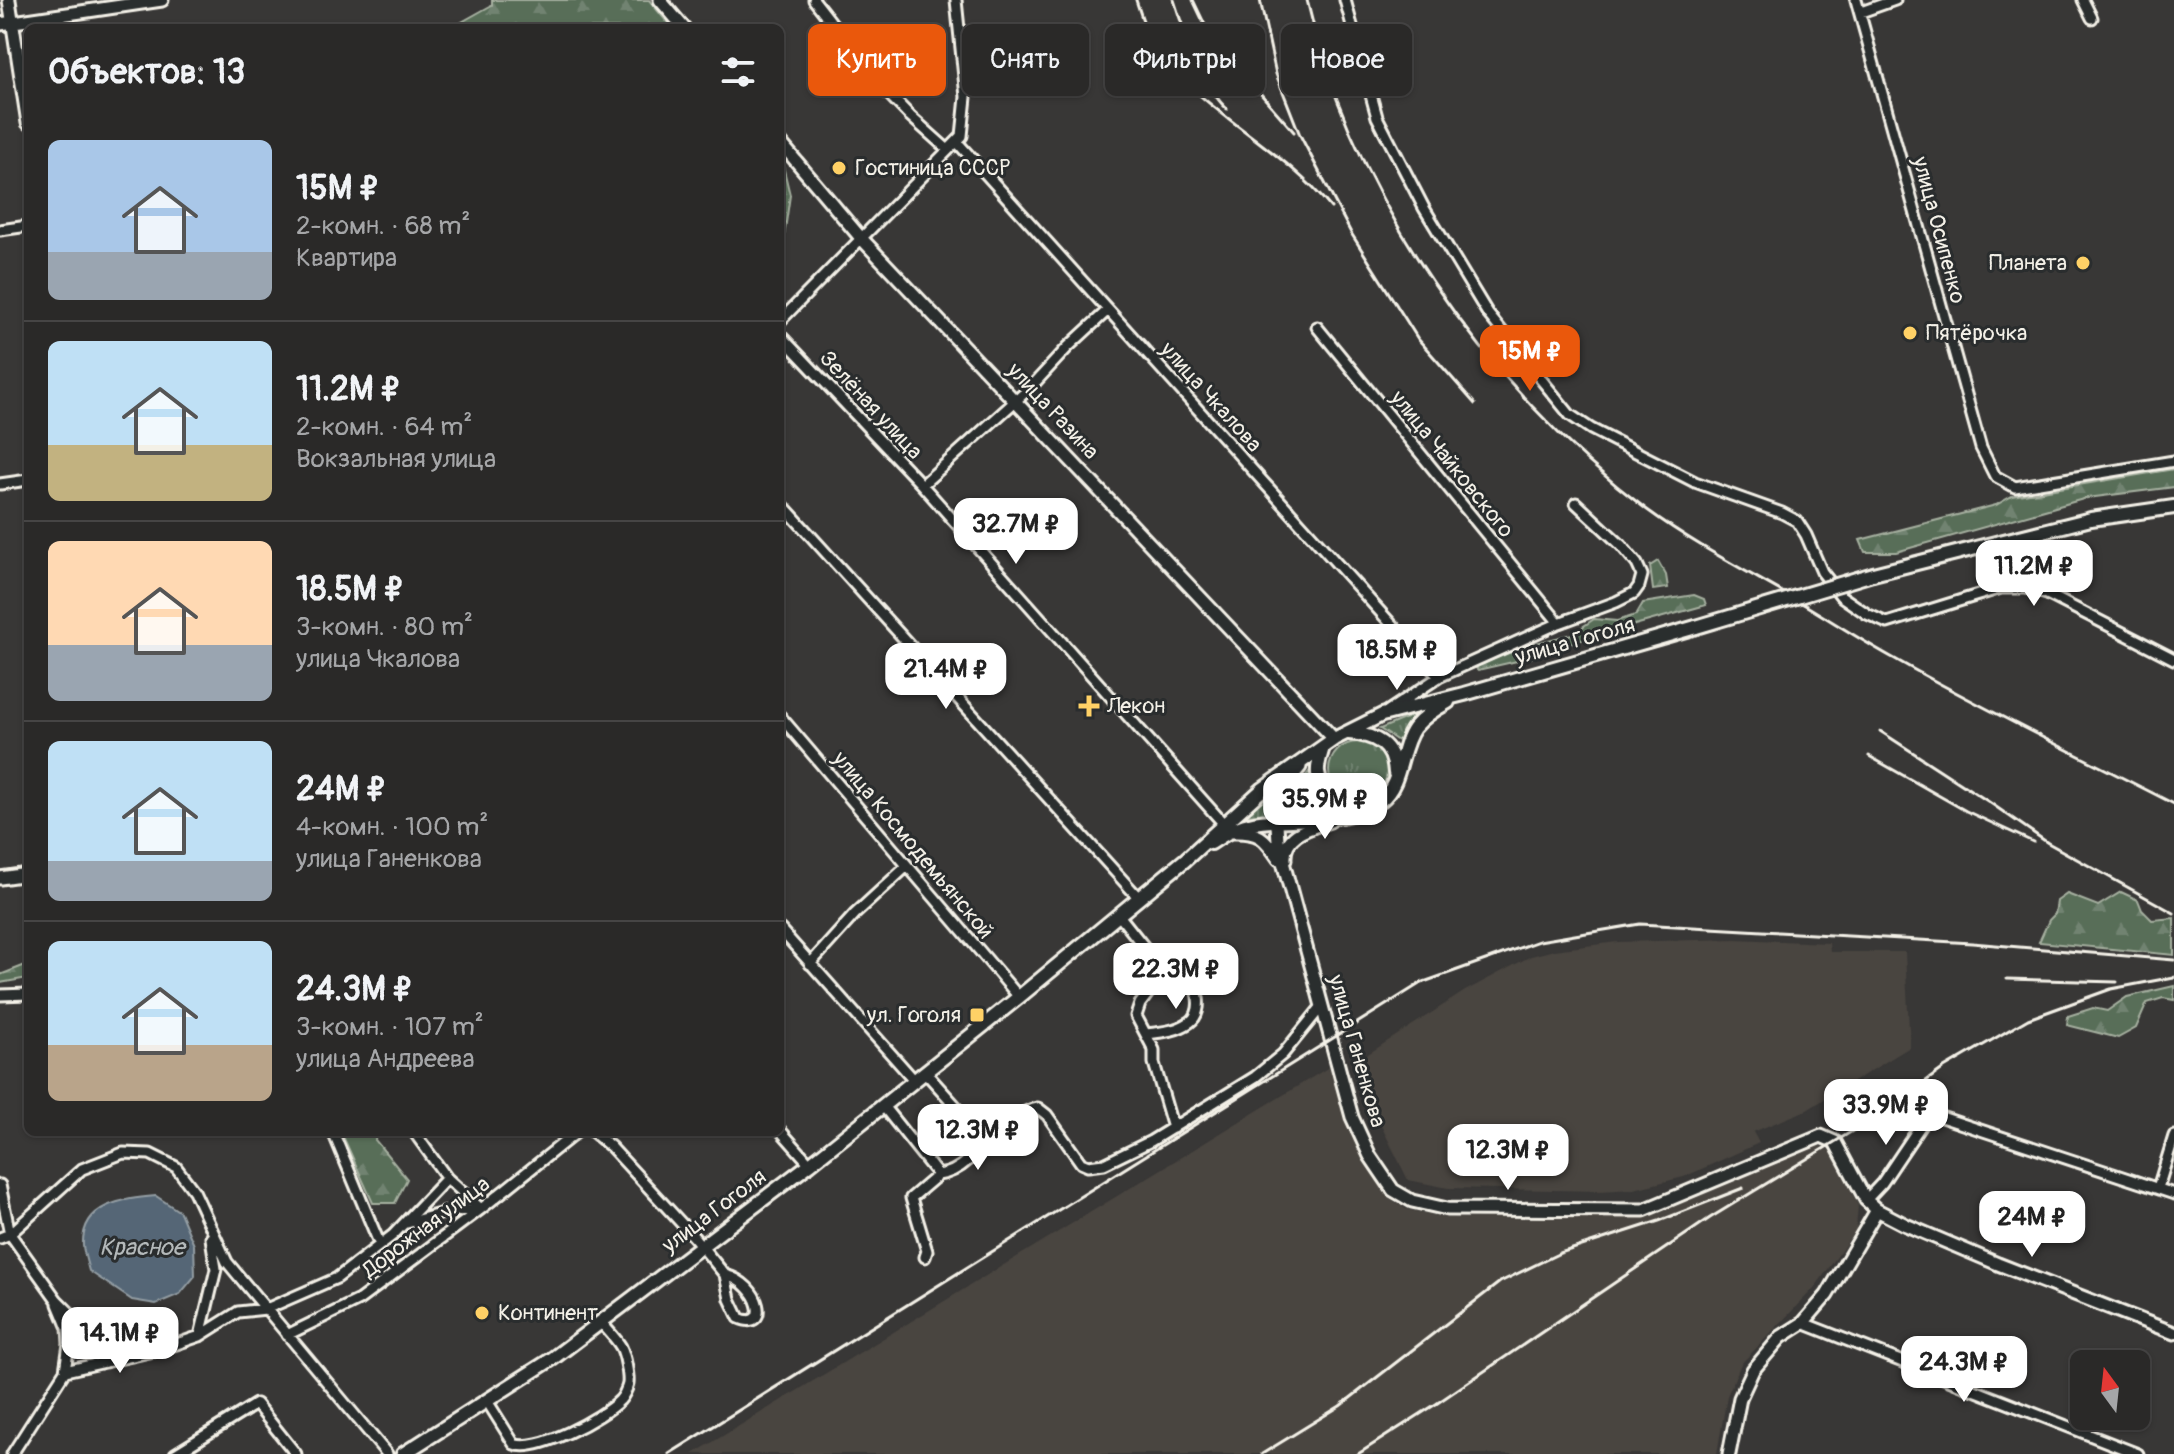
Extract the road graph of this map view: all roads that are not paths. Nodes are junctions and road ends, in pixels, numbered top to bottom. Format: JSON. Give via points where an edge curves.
{"nodes":[{"id":1,"x":9,"y":0,"type":"edge"},
{"id":2,"x":162,"y":0,"type":"edge"},
{"id":3,"x":660,"y":0,"type":"edge"},
{"id":4,"x":814,"y":0,"type":"edge"},
{"id":5,"x":956,"y":0,"type":"edge"},
{"id":6,"x":1345,"y":0,"type":"edge"},
{"id":7,"x":1856,"y":0,"type":"edge"},
{"id":8,"x":1895,"y":0,"type":"edge"},
{"id":9,"x":2083,"y":0,"type":"edge"},
{"id":10,"x":1861,"y":12,"type":"junction"},
{"id":11,"x":2092,"y":18,"type":"dead end"},
{"id":12,"x":13,"y":23,"type":"junction"},
{"id":13,"x":0,"y":24,"type":"edge"},
{"id":14,"x":681,"y":24,"type":"edge"},
{"id":15,"x":24,"y":96,"type":"edge"},
{"id":16,"x":957,"y":142,"type":"junction"},
{"id":17,"x":784,"y":147,"type":"edge"},
{"id":18,"x":948,"y":150,"type":"junction"},
{"id":19,"x":24,"y":227,"type":"edge"},
{"id":20,"x":0,"y":230,"type":"edge"},
{"id":21,"x":860,"y":237,"type":"junction"},
{"id":22,"x":1108,"y":310,"type":"junction"},
{"id":23,"x":784,"y":317,"type":"edge"},
{"id":24,"x":1317,"y":327,"type":"dead end"},
{"id":25,"x":784,"y":339,"type":"edge"},
{"id":26,"x":1016,"y":401,"type":"junction"},
{"id":27,"x":2174,"y":461,"type":"edge"},
{"id":28,"x":24,"y":481,"type":"edge"},
{"id":29,"x":0,"y":484,"type":"edge"},
{"id":30,"x":922,"y":485,"type":"junction"},
{"id":31,"x":1576,"y":503,"type":"dead end"},
{"id":32,"x":784,"y":506,"type":"edge"},
{"id":33,"x":2174,"y":507,"type":"edge"},
{"id":34,"x":1559,"y":623,"type":"junction"},
{"id":35,"x":2174,"y":659,"type":"edge"},
{"id":36,"x":1439,"y":677,"type":"junction"},
{"id":37,"x":1464,"y":694,"type":"junction"},
{"id":38,"x":1382,"y":715,"type":"junction"},
{"id":39,"x":784,"y":721,"type":"edge"},
{"id":40,"x":1340,"y":736,"type":"junction"},
{"id":41,"x":1323,"y":747,"type":"junction"},
{"id":42,"x":1308,"y":757,"type":"junction"},
{"id":43,"x":1394,"y":782,"type":"junction"},
{"id":44,"x":1379,"y":802,"type":"junction"},
{"id":45,"x":1357,"y":812,"type":"junction"},
{"id":46,"x":1277,"y":821,"type":"junction"},
{"id":47,"x":1225,"y":828,"type":"junction"},
{"id":48,"x":906,"y":867,"type":"junction"},
{"id":49,"x":1286,"y":869,"type":"junction"},
{"id":50,"x":24,"y":875,"type":"edge"},
{"id":51,"x":0,"y":878,"type":"edge"},
{"id":52,"x":1138,"y":897,"type":"junction"},
{"id":53,"x":1118,"y":914,"type":"junction"},
{"id":54,"x":784,"y":934,"type":"edge"},
{"id":55,"x":810,"y":964,"type":"junction"},
{"id":56,"x":1164,"y":972,"type":"junction"},
{"id":57,"x":24,"y":994,"type":"edge"},
{"id":58,"x":0,"y":995,"type":"edge"},
{"id":59,"x":1019,"y":997,"type":"junction"},
{"id":60,"x":1322,"y":1006,"type":"junction"},
{"id":61,"x":1147,"y":1034,"type":"junction"},
{"id":62,"x":920,"y":1077,"type":"junction"},
{"id":63,"x":883,"y":1106,"type":"junction"},
{"id":64,"x":1173,"y":1128,"type":"junction"},
{"id":65,"x":988,"y":1132,"type":"junction"},
{"id":66,"x":784,"y":1135,"type":"edge"},
{"id":67,"x":335,"y":1136,"type":"edge"},
{"id":68,"x":417,"y":1136,"type":"edge"},
{"id":69,"x":572,"y":1136,"type":"edge"},
{"id":70,"x":598,"y":1136,"type":"edge"},
{"id":71,"x":2174,"y":1136,"type":"edge"},
{"id":72,"x":810,"y":1164,"type":"junction"},
{"id":73,"x":938,"y":1175,"type":"junction"},
{"id":74,"x":447,"y":1178,"type":"junction"},
{"id":75,"x":0,"y":1185,"type":"edge"},
{"id":76,"x":2158,"y":1188,"type":"junction"},
{"id":77,"x":2174,"y":1194,"type":"edge"},
{"id":78,"x":1866,"y":1200,"type":"junction"},
{"id":79,"x":481,"y":1209,"type":"junction"},
{"id":80,"x":1877,"y":1210,"type":"junction"},
{"id":81,"x":407,"y":1223,"type":"junction"},
{"id":82,"x":210,"y":1227,"type":"junction"},
{"id":83,"x":5,"y":1236,"type":"edge"},
{"id":84,"x":380,"y":1245,"type":"junction"},
{"id":85,"x":701,"y":1246,"type":"junction"},
{"id":86,"x":925,"y":1257,"type":"dead end"},
{"id":87,"x":725,"y":1275,"type":"junction"},
{"id":88,"x":57,"y":1300,"type":"junction"},
{"id":89,"x":266,"y":1309,"type":"junction"},
{"id":90,"x":601,"y":1322,"type":"junction"},
{"id":91,"x":1803,"y":1323,"type":"junction"},
{"id":92,"x":2174,"y":1333,"type":"edge"},
{"id":93,"x":287,"y":1335,"type":"junction"},
{"id":94,"x":200,"y":1336,"type":"junction"},
{"id":95,"x":165,"y":1348,"type":"junction"},
{"id":96,"x":65,"y":1371,"type":"junction"},
{"id":97,"x":487,"y":1401,"type":"junction"},
{"id":98,"x":12,"y":1454,"type":"edge"},
{"id":99,"x":175,"y":1454,"type":"edge"},
{"id":100,"x":296,"y":1454,"type":"edge"},
{"id":101,"x":387,"y":1454,"type":"edge"},
{"id":102,"x":403,"y":1454,"type":"edge"},
{"id":103,"x":1729,"y":1454,"type":"edge"},
{"id":104,"x":2138,"y":1454,"type":"edge"}],
"edges":[{"from":1,"to":12,"type":"street"},
{"from":2,"to":12,"type":"street"},
{"from":3,"to":14,"type":"street"},
{"from":4,"to":18,"type":"street","via":[[880,85]]},
{"from":5,"to":16,"type":"street","via":[[966,97]]},
{"from":6,"to":35,"type":"street","via":[[1377,117],[1424,208],[1488,314],[1570,415],[1695,482],[1797,521],[1822,572],[1841,596],[1887,623],[2001,588],[2026,588]]},
{"from":7,"to":10,"type":"street","name":"улица Осипенко"},
{"from":8,"to":10,"type":"street"},
{"from":9,"to":11,"type":"street"},
{"from":10,"to":27,"type":"street","name":"улица Осипенко","via":[[1981,448],[1995,476],[2015,487]]},
{"from":12,"to":13,"type":"street"},
{"from":12,"to":15,"type":"street"},
{"from":16,"to":18,"type":"street"},
{"from":16,"to":22,"type":"street","name":"улица Чкалова"},
{"from":17,"to":21,"type":"street","name":"улица Разина"},
{"from":18,"to":21,"type":"street"},
{"from":19,"to":20,"type":"street"},
{"from":21,"to":23,"type":"street"},
{"from":21,"to":26,"type":"street","name":"улица Разина"},
{"from":22,"to":26,"type":"street"},
{"from":22,"to":36,"type":"street","name":"улица Чкалова"},
{"from":24,"to":34,"type":"street","name":"улица Чайковского"},
{"from":25,"to":30,"type":"street","name":"Зелёная улица"},
{"from":26,"to":30,"type":"street"},
{"from":26,"to":40,"type":"street","name":"улица Разина"},
{"from":28,"to":29,"type":"street"},
{"from":30,"to":47,"type":"street","name":"Зелёная улица"},
{"from":31,"to":34,"type":"street","via":[[1621,545],[1642,575],[1634,593]]},
{"from":32,"to":52,"type":"street"},
{"from":33,"to":37,"type":"main road","name":"улица Гоголя","bridge":true,"via":[[2091,519],[1873,574]]},
{"from":34,"to":36,"type":"street"},
{"from":36,"to":38,"type":"street"},
{"from":37,"to":38,"type":"main road"},
{"from":37,"to":43,"type":"main road","via":[[1428,714],[1414,729]]},
{"from":38,"to":40,"type":"main road"},
{"from":39,"to":48,"type":"street","name":"улица Космодемьянской"},
{"from":40,"to":41,"type":"main road"},
{"from":40,"to":43,"type":"main road","via":[[1372,736],[1384,745],[1396,769]]},
{"from":41,"to":42,"type":"main road"},
{"from":41,"to":44,"type":"main road","via":[[1318,774],[1331,798],[1357,808]]},
{"from":42,"to":46,"type":"street","via":[[1285,786]]},
{"from":42,"to":47,"type":"main road","via":[[1263,789]]},
{"from":43,"to":44,"type":"main road"},
{"from":44,"to":45,"type":"main road"},
{"from":45,"to":46,"type":"main road"},
{"from":45,"to":49,"type":"street","via":[[1295,834],[1284,852]]},
{"from":46,"to":47,"type":"main road"},
{"from":46,"to":49,"type":"street","name":"улица Ганенкова"},
{"from":47,"to":49,"type":"street","via":[[1265,839]]},
{"from":47,"to":52,"type":"main road","name":"улица Гоголя"},
{"from":48,"to":55,"type":"street"},
{"from":48,"to":59,"type":"street","name":"улица Космодемьянской"},
{"from":49,"to":60,"type":"street","name":"улица Ганенкова"},
{"from":50,"to":51,"type":"street"},
{"from":52,"to":53,"type":"main road","name":"улица Гоголя"},
{"from":53,"to":56,"type":"street"},
{"from":53,"to":59,"type":"main road","name":"улица Гоголя"},
{"from":54,"to":55,"type":"street"},
{"from":55,"to":62,"type":"street"},
{"from":56,"to":61,"type":"street","via":[[1136,1016]]},
{"from":56,"to":61,"type":"street","via":[[1172,968],[1186,973],[1199,1005],[1194,1020],[1176,1030]]},
{"from":57,"to":58,"type":"street"},
{"from":59,"to":62,"type":"main road","name":"улица Гоголя"},
{"from":60,"to":64,"type":"street","via":[[1283,1054],[1255,1077]]},
{"from":60,"to":78,"type":"street","name":"улица Ганенкова","via":[[1352,1117],[1370,1156],[1393,1190],[1412,1201],[1447,1209],[1644,1210],[1821,1136],[1835,1142]]},
{"from":61,"to":64,"type":"street"},
{"from":62,"to":63,"type":"main road","name":"улица Гоголя"},
{"from":62,"to":65,"type":"street","via":[[979,1132]]},
{"from":63,"to":72,"type":"main road","name":"улица Гоголя"},
{"from":63,"to":73,"type":"street"},
{"from":64,"to":65,"type":"street","via":[[1104,1164],[1088,1166],[1038,1108]]},
{"from":65,"to":73,"type":"street","via":[[958,1168]]},
{"from":66,"to":72,"type":"street"},
{"from":67,"to":84,"type":"street"},
{"from":68,"to":74,"type":"street"},
{"from":69,"to":79,"type":"street","name":"Дорожная улица"},
{"from":70,"to":85,"type":"street"},
{"from":71,"to":76,"type":"street"},
{"from":72,"to":85,"type":"main road","name":"улица Гоголя"},
{"from":73,"to":86,"type":"street","via":[[911,1198]]},
{"from":74,"to":79,"type":"street"},
{"from":74,"to":81,"type":"street"},
{"from":75,"to":83,"type":"street"},
{"from":76,"to":77,"type":"street"},
{"from":76,"to":78,"type":"street","via":[[1929,1113]]},
{"from":78,"to":80,"type":"street","name":"улица Ганенкова"},
{"from":79,"to":81,"type":"street"},
{"from":79,"to":93,"type":"street","name":"Дорожная улица","via":[[359,1300]]},
{"from":80,"to":91,"type":"street","via":[[1827,1295]]},
{"from":80,"to":92,"type":"street","name":"улица Ганенкова"},
{"from":81,"to":84,"type":"street"},
{"from":82,"to":83,"type":"street","via":[[176,1167],[150,1154],[123,1153],[82,1169]]},
{"from":82,"to":89,"type":"street","via":[[227,1262]]},
{"from":82,"to":94,"type":"street","via":[[216,1269]]},
{"from":83,"to":88,"type":"street"},
{"from":84,"to":89,"type":"street","via":[[337,1278]]},
{"from":85,"to":87,"type":"street"},
{"from":85,"to":90,"type":"main road","name":"улица Гоголя"},
{"from":87,"to":87,"type":"street","via":[[739,1318],[752,1320],[759,1308],[750,1288]]},
{"from":88,"to":95,"type":"street","via":[[79,1322]]},
{"from":88,"to":96,"type":"street","via":[[68,1328]]},
{"from":89,"to":93,"type":"street"},
{"from":89,"to":94,"type":"street","via":[[238,1312]]},
{"from":90,"to":97,"type":"main road","name":"улица Гоголя"},
{"from":90,"to":97,"type":"street","via":[[622,1348],[628,1382],[622,1399],[597,1418],[534,1448],[520,1448]]},
{"from":91,"to":103,"type":"street","via":[[1781,1337],[1753,1370],[1740,1398]]},
{"from":91,"to":104,"type":"street"},
{"from":93,"to":101,"type":"street"},
{"from":94,"to":95,"type":"street"},
{"from":95,"to":96,"type":"street"},
{"from":96,"to":98,"type":"street"},
{"from":97,"to":102,"type":"main road","name":"улица Гоголя"},
{"from":99,"to":100,"type":"street","via":[[256,1404]]}]}
